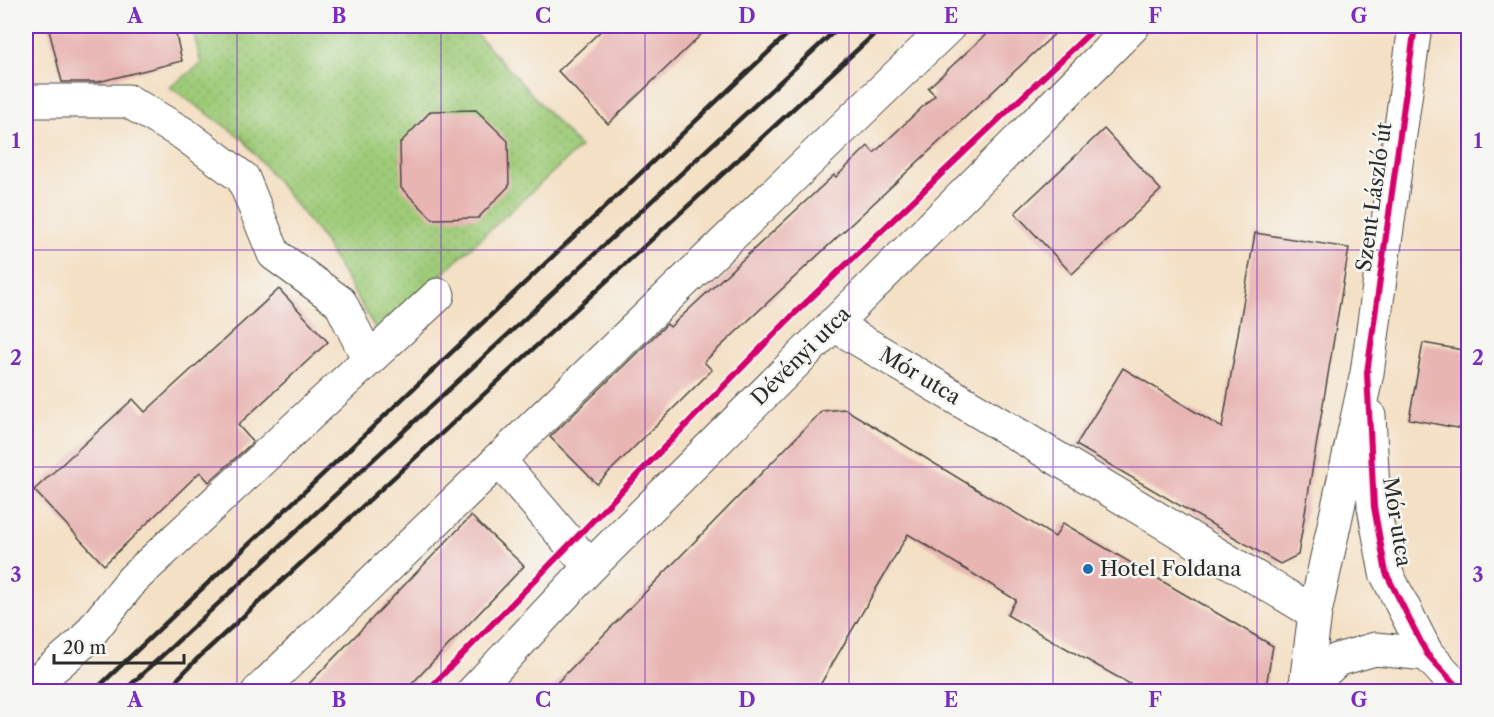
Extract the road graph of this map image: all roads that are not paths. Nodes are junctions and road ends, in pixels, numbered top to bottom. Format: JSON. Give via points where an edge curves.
{"nodes":[{"id":1,"x":949,"y":26,"type":"edge"},
{"id":2,"x":1415,"y":26,"type":"edge"},
{"id":3,"x":1117,"y":31,"type":"edge"},
{"id":4,"x":26,"y":101,"type":"edge"},
{"id":5,"x":438,"y":296,"type":"dead end"},
{"id":6,"x":833,"y":324,"type":"junction"},
{"id":7,"x":369,"y":360,"type":"junction"},
{"id":8,"x":1366,"y":373,"type":"junction"},
{"id":9,"x":498,"y":459,"type":"junction"},
{"id":10,"x":590,"y":567,"type":"junction"},
{"id":11,"x":1315,"y":613,"type":"junction"},
{"id":12,"x":1427,"y":654,"type":"junction"},
{"id":13,"x":26,"y":691,"type":"edge"},
{"id":14,"x":1305,"y":691,"type":"edge"},
{"id":15,"x":258,"y":692,"type":"edge"},
{"id":16,"x":473,"y":692,"type":"edge"},
{"id":17,"x":1462,"y":692,"type":"edge"}],
"edges":[{"from":1,"to":9,"type":"street"},
{"from":2,"to":8,"type":"street","name":"Szent László út"},
{"from":3,"to":6,"type":"street","name":"Dévényi utca"},
{"from":4,"to":7,"type":"street","via":[[128,101],[184,134],[243,177],[274,254],[340,302]]},
{"from":5,"to":7,"type":"street"},
{"from":6,"to":10,"type":"street","name":"Dévényi utca"},
{"from":6,"to":11,"type":"street","name":"Mór utca"},
{"from":7,"to":13,"type":"street","via":[[133,579],[83,642]]},
{"from":8,"to":11,"type":"street","name":"Szent László út"},
{"from":8,"to":12,"type":"street","name":"Mór utca","via":[[1374,507],[1386,573]]},
{"from":9,"to":10,"type":"street"},
{"from":9,"to":15,"type":"street"},
{"from":10,"to":16,"type":"street","name":"Dévényi utca"},
{"from":11,"to":14,"type":"street","name":"Szent László út"},
{"from":12,"to":14,"type":"street","via":[[1375,649],[1337,660]]},
{"from":12,"to":17,"type":"street","name":"Mór utca"}]}
